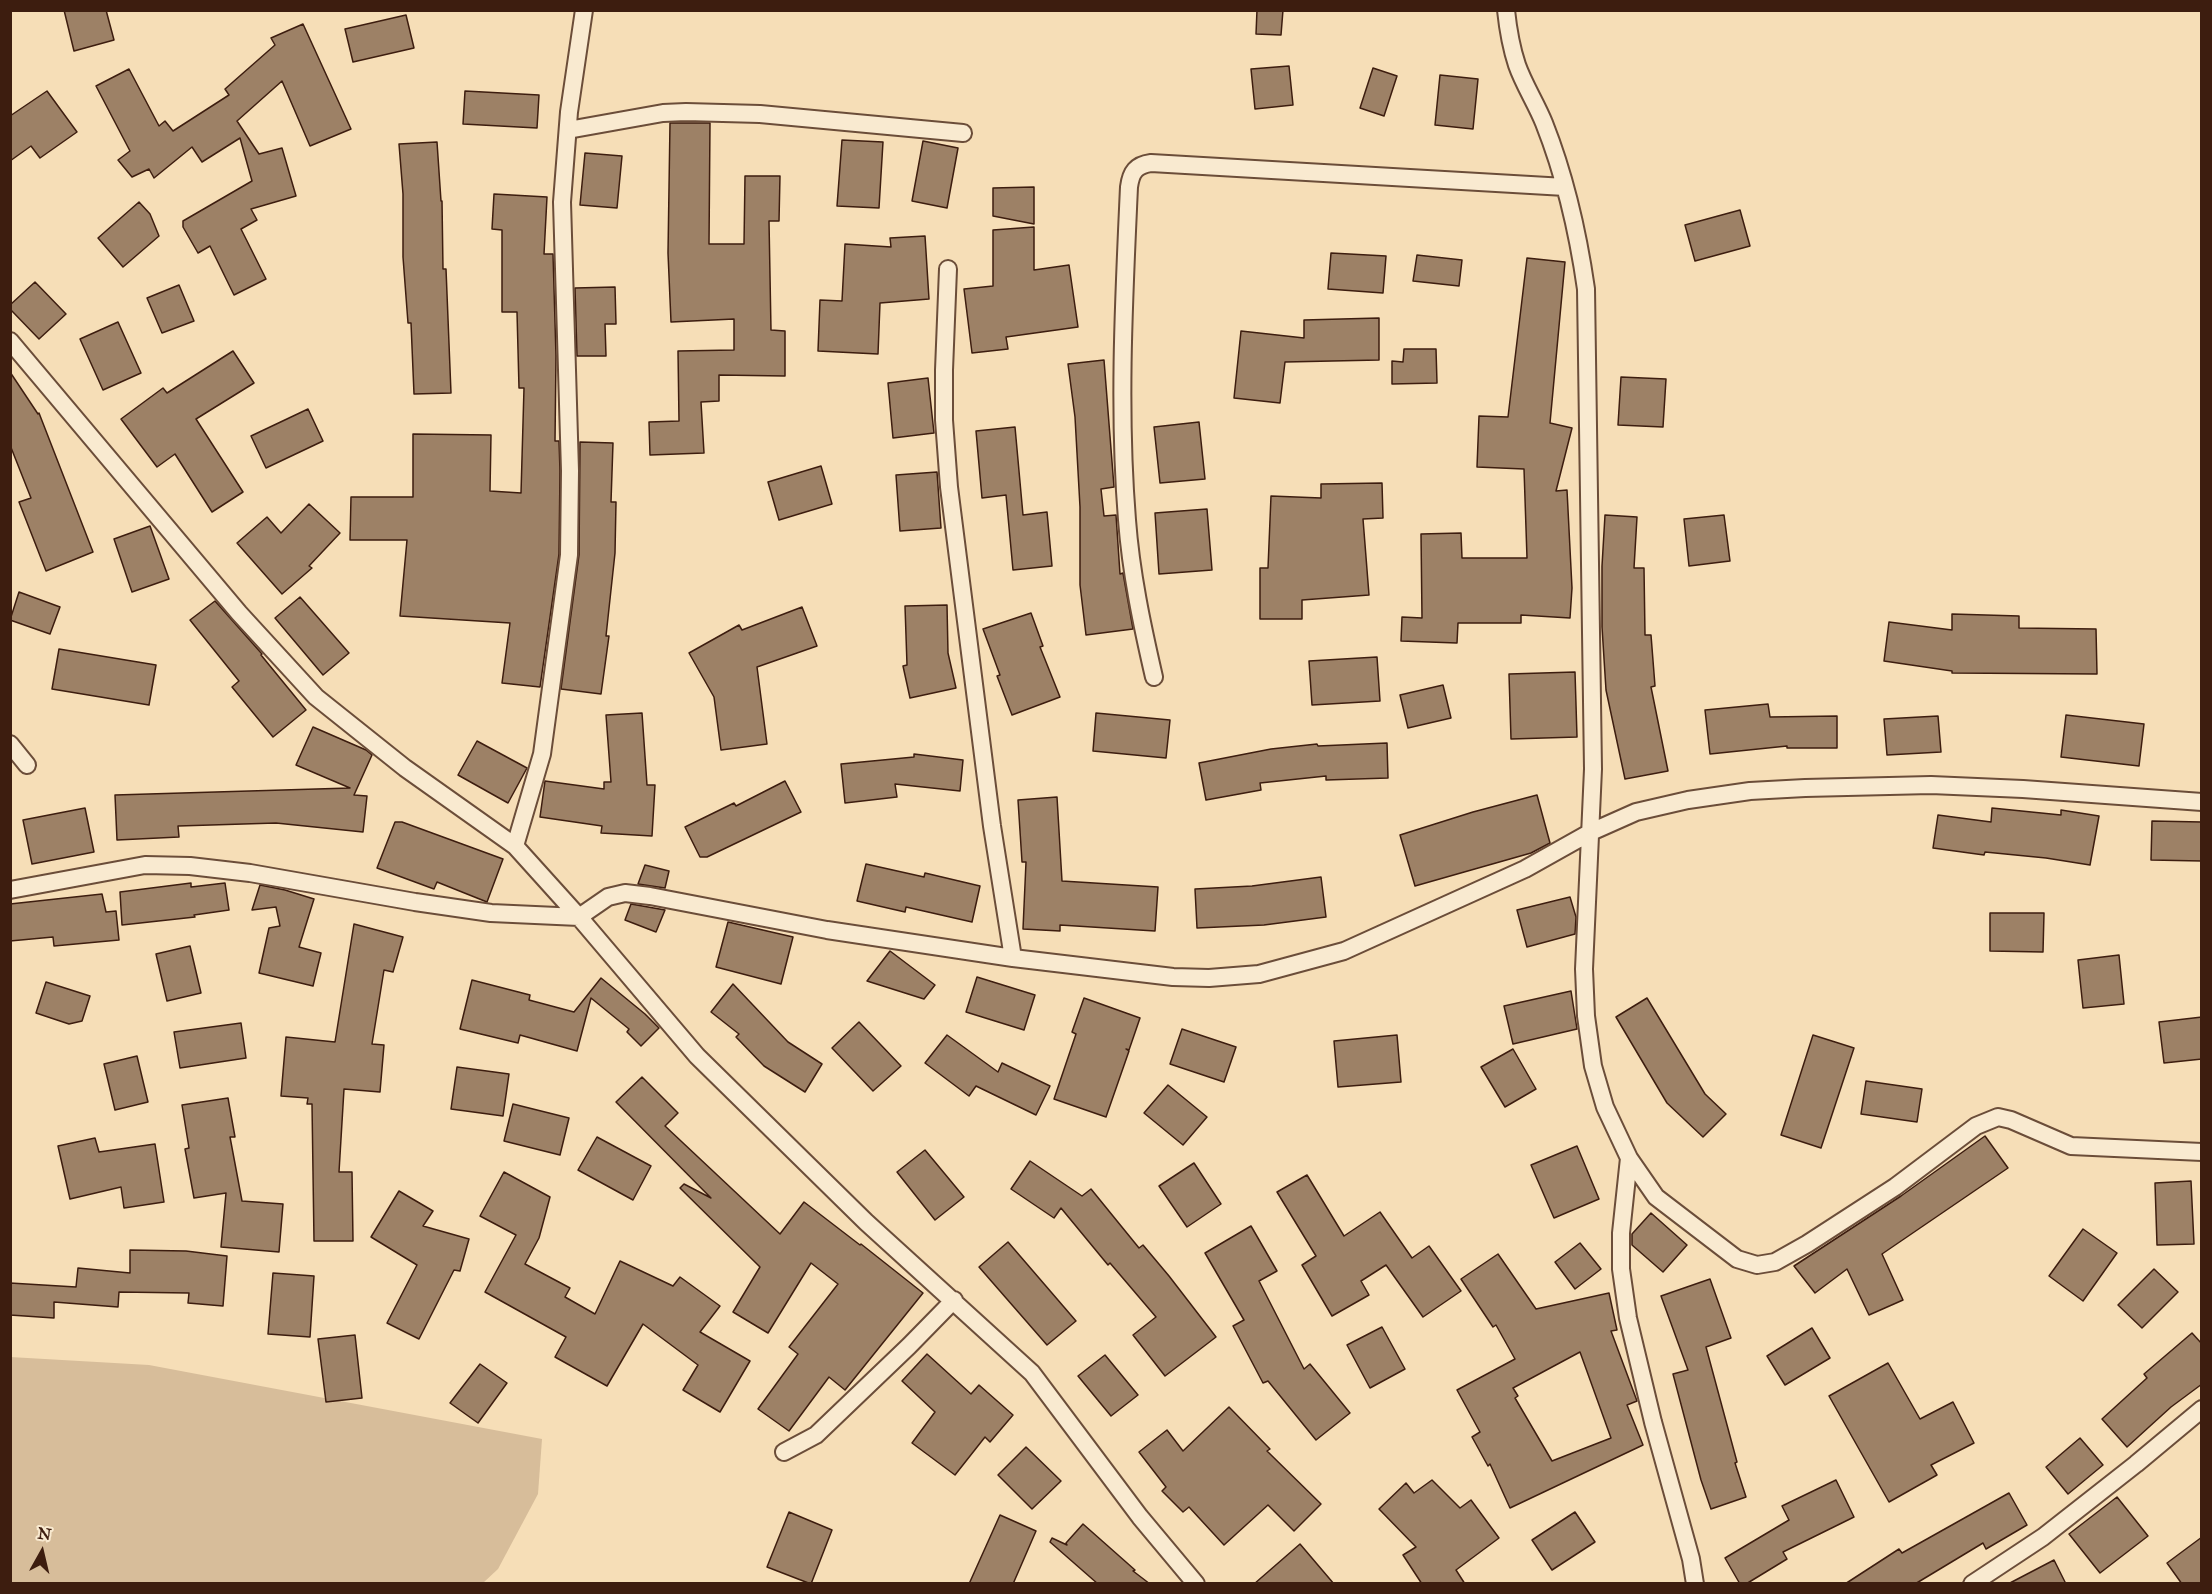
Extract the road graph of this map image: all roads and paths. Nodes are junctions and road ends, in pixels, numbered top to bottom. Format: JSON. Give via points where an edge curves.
{"nodes":[{"id":1,"x":584,"y":10,"type":"edge"},
{"id":2,"x":1506,"y":10,"type":"edge"},
{"id":3,"x":568,"y":130,"type":"junction"},
{"id":4,"x":963,"y":133,"type":"dead end"},
{"id":5,"x":1565,"y":187,"type":"junction"},
{"id":6,"x":948,"y":269,"type":"dead end"},
{"id":7,"x":10,"y":341,"type":"edge"},
{"id":8,"x":1154,"y":677,"type":"dead end"},
{"id":9,"x":10,"y":744,"type":"edge"},
{"id":10,"x":27,"y":765,"type":"dead end"},
{"id":11,"x":2202,"y":802,"type":"edge"},
{"id":12,"x":1591,"y":832,"type":"junction"},
{"id":13,"x":515,"y":846,"type":"junction"},
{"id":14,"x":10,"y":890,"type":"edge"},
{"id":15,"x":579,"y":917,"type":"junction"},
{"id":16,"x":1013,"y":958,"type":"junction"},
{"id":17,"x":2202,"y":1152,"type":"edge"},
{"id":18,"x":1629,"y":1158,"type":"junction"},
{"id":19,"x":954,"y":1300,"type":"junction"},
{"id":20,"x":2202,"y":1409,"type":"edge"},
{"id":21,"x":784,"y":1452,"type":"dead end"},
{"id":22,"x":1196,"y":1584,"type":"edge"},
{"id":23,"x":1695,"y":1584,"type":"edge"},
{"id":24,"x":1972,"y":1584,"type":"edge"}],
"edges":[{"from":1,"to":3,"type":"street"},
{"from":2,"to":5,"type":"street","via":[[1509,40],[1544,123]]},
{"from":3,"to":4,"type":"street","via":[[686,112],[760,114]]},
{"from":3,"to":13,"type":"street","via":[[562,202],[569,555],[542,754]]},
{"from":5,"to":8,"type":"street","via":[[1151,163],[1135,169],[1129,187],[1123,450],[1135,585]]},
{"from":5,"to":12,"type":"street","via":[[1586,289]]},
{"from":6,"to":16,"type":"street","via":[[944,420],[949,487],[992,826]]},
{"from":7,"to":13,"type":"street","via":[[239,613],[316,697],[405,768]]},
{"from":9,"to":10,"type":"street"},
{"from":11,"to":12,"type":"street","via":[[2023,789],[1805,788],[1688,800],[1636,812]]},
{"from":12,"to":16,"type":"street","via":[[1525,869],[1344,951],[1259,974],[1173,977]]},
{"from":12,"to":18,"type":"street","via":[[1584,969],[1587,1016],[1593,1066],[1602,1097]]},
{"from":13,"to":15,"type":"street"},
{"from":14,"to":15,"type":"street","via":[[145,865],[190,866],[459,910]]},
{"from":15,"to":16,"type":"street","via":[[608,897],[625,893],[827,930]]},
{"from":15,"to":19,"type":"street","via":[[697,1056],[866,1222]]},
{"from":17,"to":18,"type":"street","via":[[2071,1146],[1998,1117],[1976,1126],[1895,1187],[1807,1244],[1775,1262],[1757,1265],[1737,1260],[1656,1197]]},
{"from":18,"to":23,"type":"street","via":[[1621,1233],[1628,1318]]},
{"from":19,"to":21,"type":"street","via":[[816,1436]]},
{"from":19,"to":22,"type":"street","via":[[1032,1373]]},
{"from":20,"to":24,"type":"street","via":[[2043,1537]]}]}
